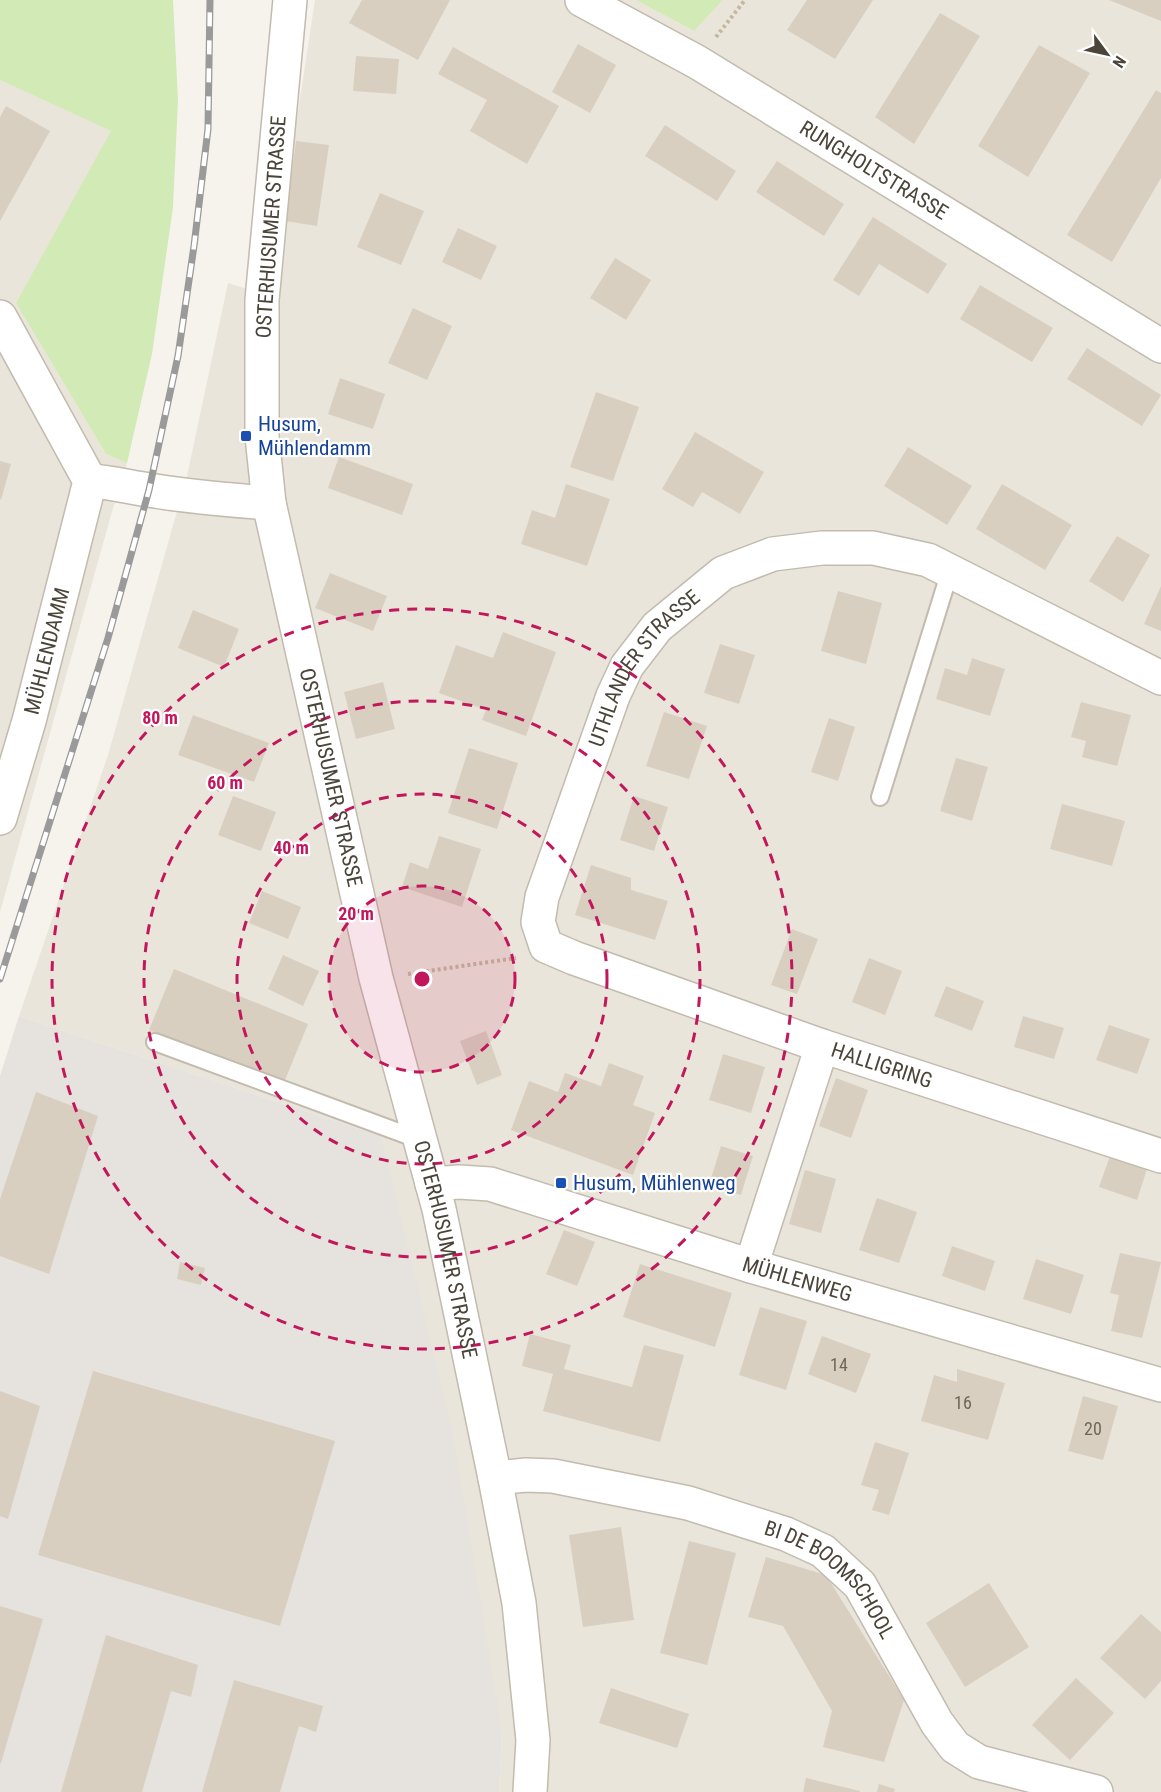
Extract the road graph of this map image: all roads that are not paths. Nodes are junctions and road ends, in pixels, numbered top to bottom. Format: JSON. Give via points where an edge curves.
{"nodes":[{"id":1,"x":291,"y":0,"type":"edge"},
{"id":2,"x":582,"y":0,"type":"edge"},
{"id":3,"x":0,"y":317,"type":"edge"},
{"id":4,"x":1161,"y":346,"type":"edge"},
{"id":5,"x":90,"y":481,"type":"junction"},
{"id":6,"x":269,"y":503,"type":"junction"},
{"id":7,"x":950,"y":571,"type":"junction"},
{"id":8,"x":1161,"y":678,"type":"edge"},
{"id":9,"x":880,"y":797,"type":"dead end"},
{"id":10,"x":0,"y":818,"type":"edge"},
{"id":11,"x":154,"y":1042,"type":"dead end"},
{"id":12,"x":822,"y":1046,"type":"junction"},
{"id":13,"x":420,"y":1140,"type":"junction"},
{"id":14,"x":1161,"y":1156,"type":"edge"},
{"id":15,"x":432,"y":1184,"type":"junction"},
{"id":16,"x":751,"y":1266,"type":"junction"},
{"id":17,"x":1161,"y":1385,"type":"edge"},
{"id":18,"x":495,"y":1478,"type":"junction"},
{"id":19,"x":530,"y":1792,"type":"edge"},
{"id":20,"x":1096,"y":1792,"type":"edge"}],
"edges":[{"from":1,"to":6,"type":"street","name":"OSTERHUSUMER STRASSE","via":[[262,300],[262,436]]},
{"from":2,"to":4,"type":"street","name":"RUNGHOLTSTRASSE","via":[[697,62]]},
{"from":3,"to":5,"type":"street"},
{"from":5,"to":6,"type":"street"},
{"from":5,"to":10,"type":"street","name":"MÜHLENDAMM","via":[[29,722]]},
{"from":6,"to":13,"type":"street","name":"OSTERHUSUMER STRASSE","via":[[376,978]]},
{"from":7,"to":8,"type":"street","name":"UTHLANDER STRASSE"},
{"from":7,"to":9,"type":"lane"},
{"from":7,"to":12,"type":"street","name":"UTHLANDER STRASSE","via":[[928,560],[873,548],[822,548],[773,554],[723,573],[657,627],[627,666],[612,696],[542,897],[538,922],[546,946]]},
{"from":11,"to":13,"type":"lane"},
{"from":12,"to":14,"type":"street","name":"HALLIGRING"},
{"from":12,"to":16,"type":"street","name":"HALLIGRING"},
{"from":13,"to":15,"type":"street","name":"OSTERHUSUMER STRASSE"},
{"from":15,"to":16,"type":"street","name":"MÜHLENWEG","via":[[490,1184]]},
{"from":15,"to":18,"type":"street","name":"OSTERHUSUMER STRASSE"},
{"from":16,"to":17,"type":"street","name":"MÜHLENWEG"},
{"from":18,"to":19,"type":"street","name":"OSTERHUSUMER STRASSE","via":[[519,1603],[532,1740]]},
{"from":18,"to":20,"type":"street","name":"BI DE BOOMSCHOOL","via":[[553,1476],[688,1503],[786,1534],[823,1551],[860,1586],[937,1723],[955,1747],[979,1762]]}]}
